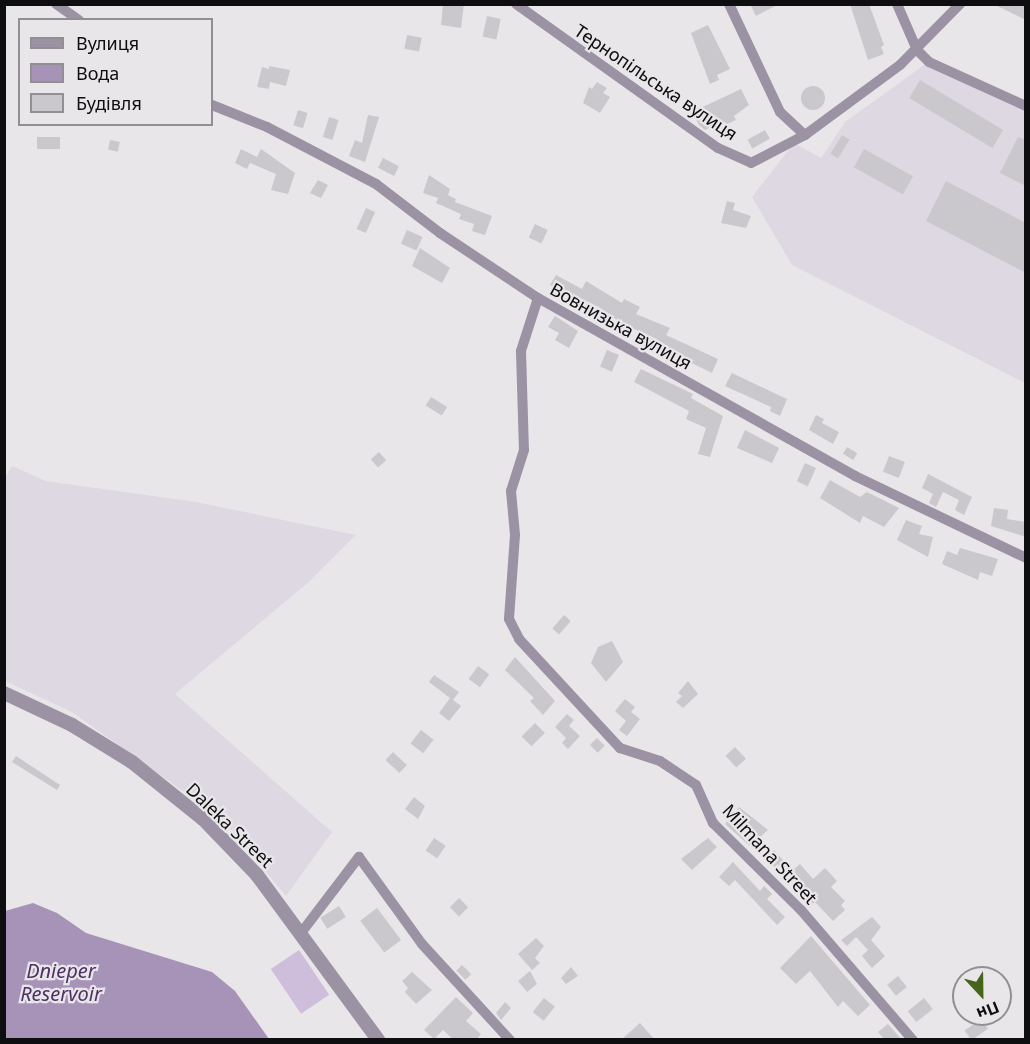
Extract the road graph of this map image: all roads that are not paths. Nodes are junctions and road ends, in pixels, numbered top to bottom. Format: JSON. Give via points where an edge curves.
{"nodes":[{"id":1,"x":56,"y":4,"type":"edge"},
{"id":2,"x":516,"y":4,"type":"edge"},
{"id":3,"x":729,"y":4,"type":"edge"},
{"id":4,"x":897,"y":4,"type":"edge"},
{"id":5,"x":960,"y":4,"type":"edge"},
{"id":6,"x":75,"y":18,"type":"edge"},
{"id":7,"x":917,"y":50,"type":"junction"},
{"id":8,"x":213,"y":105,"type":"edge"},
{"id":9,"x":1026,"y":106,"type":"edge"},
{"id":10,"x":805,"y":135,"type":"junction"},
{"id":11,"x":538,"y":298,"type":"junction"},
{"id":12,"x":1026,"y":558,"type":"edge"},
{"id":13,"x":4,"y":693,"type":"edge"},
{"id":14,"x":301,"y":933,"type":"junction"},
{"id":15,"x":378,"y":1040,"type":"edge"},
{"id":16,"x":510,"y":1040,"type":"edge"},
{"id":17,"x":913,"y":1040,"type":"edge"}],
"edges":[{"from":1,"to":6,"type":"street"},
{"from":2,"to":10,"type":"street","name":"Тернопільська вулиця","via":[[718,148],[751,164]]},
{"from":3,"to":10,"type":"street","via":[[780,112]]},
{"from":4,"to":7,"type":"street"},
{"from":5,"to":7,"type":"street"},
{"from":7,"to":9,"type":"street","via":[[949,74]]},
{"from":7,"to":10,"type":"street"},
{"from":8,"to":11,"type":"street","name":"Вовнизька вулиця","via":[[267,127],[376,184],[440,233]]},
{"from":11,"to":12,"type":"street","name":"Вовнизька вулиця","via":[[855,476]]},
{"from":11,"to":17,"type":"street","name":"Milmana Street","via":[[521,351],[524,450],[511,491],[515,543],[509,619],[519,639],[620,748],[660,761],[696,785],[713,823],[801,910]]},
{"from":13,"to":14,"type":"street","name":"Daleka Street","via":[[72,725],[132,762],[177,797],[237,853]]},
{"from":14,"to":15,"type":"street","name":"Daleka Street"},
{"from":14,"to":16,"type":"street","via":[[359,856],[422,944]]}]}
